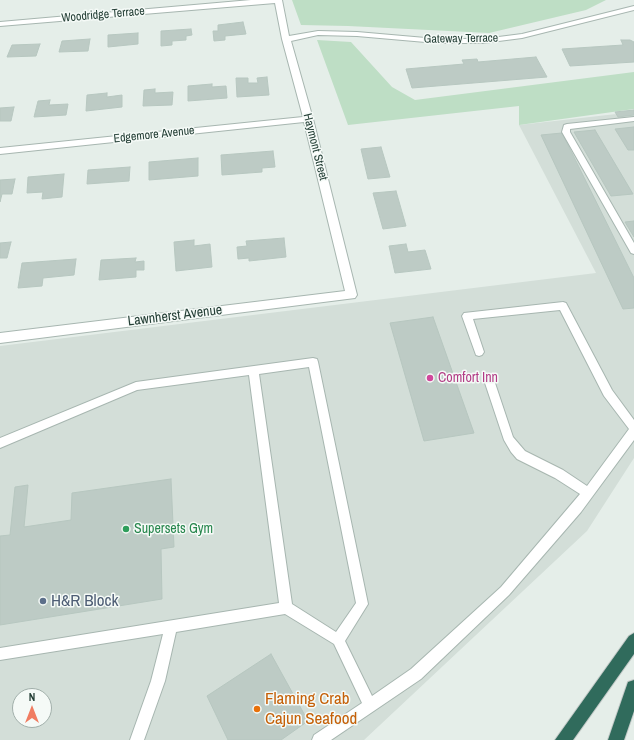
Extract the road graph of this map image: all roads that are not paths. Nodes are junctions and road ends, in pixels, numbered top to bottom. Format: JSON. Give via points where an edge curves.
{"nodes":[{"id":1,"x":278,"y":0,"type":"edge"},
{"id":2,"x":634,"y":8,"type":"edge"},
{"id":3,"x":0,"y":24,"type":"edge"},
{"id":4,"x":286,"y":39,"type":"junction"},
{"id":5,"x":308,"y":119,"type":"junction"},
{"id":6,"x":634,"y":119,"type":"edge"},
{"id":7,"x":0,"y":151,"type":"edge"},
{"id":8,"x":634,"y":251,"type":"edge"},
{"id":9,"x":350,"y":295,"type":"joint"},
{"id":10,"x":0,"y":338,"type":"edge"},
{"id":11,"x":479,"y":352,"type":"dead end"},
{"id":12,"x":253,"y":370,"type":"junction"},
{"id":13,"x":489,"y":380,"type":"dead end"},
{"id":14,"x":634,"y":428,"type":"edge"},
{"id":15,"x":634,"y":431,"type":"edge"},
{"id":16,"x":0,"y":443,"type":"edge"},
{"id":17,"x":588,"y":493,"type":"junction"},
{"id":18,"x":286,"y":608,"type":"junction"},
{"id":19,"x":171,"y":626,"type":"junction"},
{"id":20,"x":338,"y":640,"type":"junction"},
{"id":21,"x":634,"y":641,"type":"edge"},
{"id":22,"x":0,"y":654,"type":"edge"},
{"id":23,"x":634,"y":688,"type":"edge"},
{"id":24,"x":370,"y":706,"type":"junction"},
{"id":25,"x":137,"y":740,"type":"edge"},
{"id":26,"x":319,"y":740,"type":"edge"},
{"id":27,"x":563,"y":740,"type":"edge"},
{"id":28,"x":616,"y":740,"type":"edge"}],
"edges":[{"from":1,"to":3,"type":"street","name":"Woodridge Terrace"},
{"from":1,"to":4,"type":"street","name":"Haymont Street"},
{"from":2,"to":4,"type":"street","name":"Gateway Terrace","via":[[522,36],[483,41],[437,41],[357,34],[318,34]]},
{"from":4,"to":5,"type":"street","name":"Haymont Street"},
{"from":5,"to":7,"type":"street","name":"Edgemore Avenue"},
{"from":5,"to":9,"type":"street","name":"Haymont Street"},
{"from":6,"to":8,"type":"lane","via":[[567,127],[566,132]]},
{"from":9,"to":10,"type":"street","name":"Lawnherst Avenue"},
{"from":11,"to":14,"type":"lane","via":[[467,316],[563,306],[608,393]]},
{"from":12,"to":16,"type":"lane","via":[[136,386]]},
{"from":12,"to":18,"type":"lane"},
{"from":12,"to":20,"type":"lane","via":[[313,362],[362,604]]},
{"from":13,"to":17,"type":"lane","via":[[509,440],[520,455],[559,474]]},
{"from":15,"to":17,"type":"lane"},
{"from":17,"to":24,"type":"lane","via":[[505,591],[416,674]]},
{"from":18,"to":19,"type":"lane"},
{"from":18,"to":20,"type":"lane"},
{"from":19,"to":22,"type":"lane"},
{"from":19,"to":25,"type":"lane","via":[[158,681]]},
{"from":20,"to":24,"type":"lane"},
{"from":21,"to":27,"type":"highway"},
{"from":23,"to":28,"type":"highway"},
{"from":24,"to":26,"type":"lane"}]}
